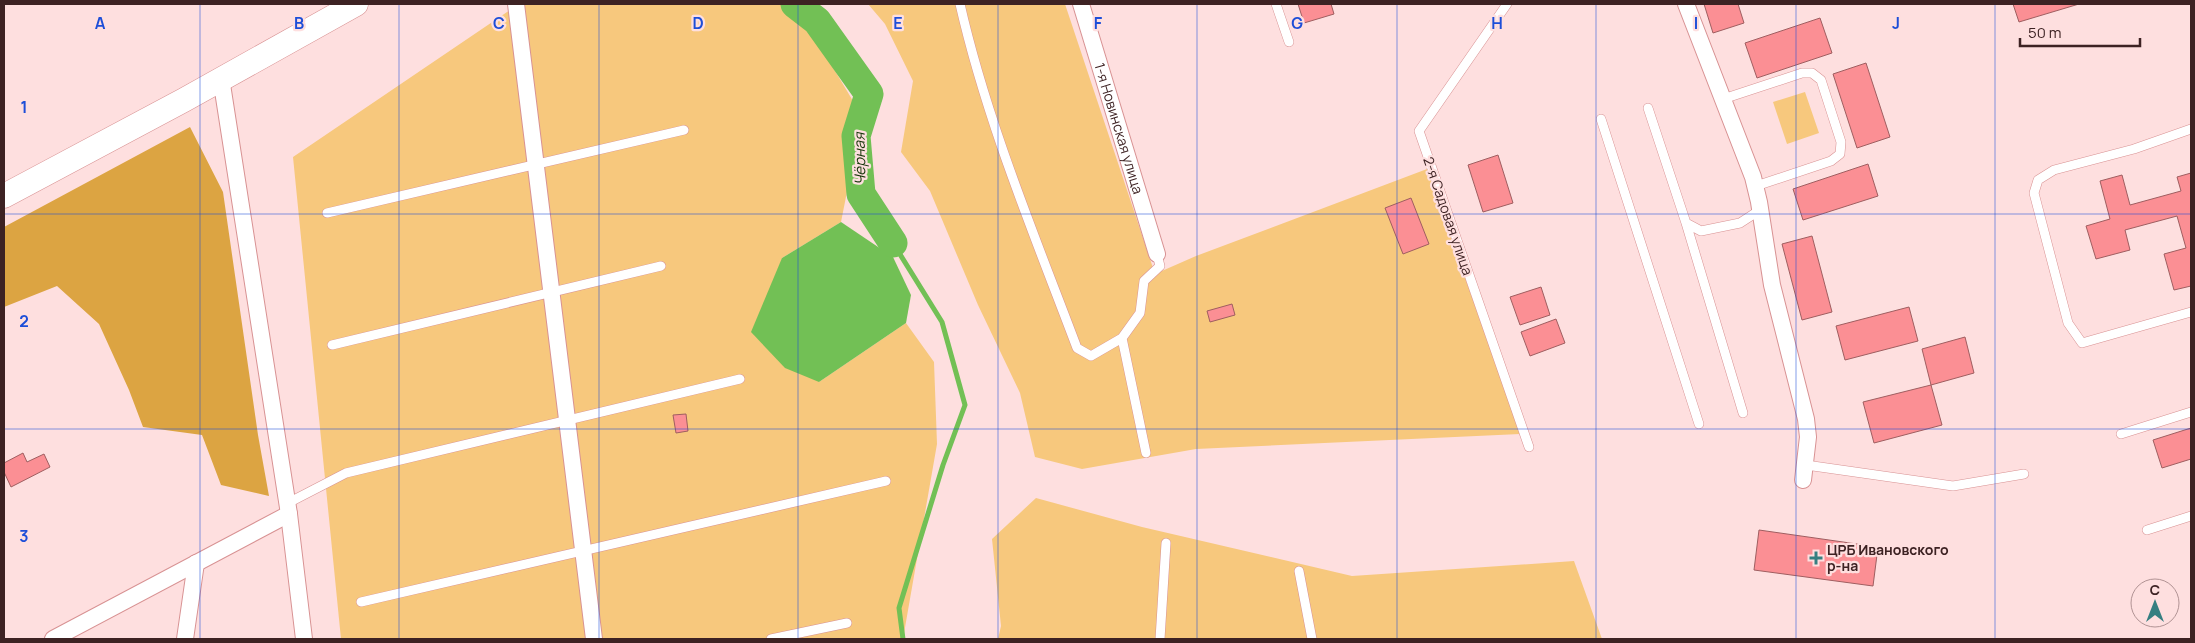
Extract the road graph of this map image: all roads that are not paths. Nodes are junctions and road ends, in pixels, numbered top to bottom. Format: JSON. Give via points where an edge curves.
{"nodes":[{"id":1,"x":356,"y":4,"type":"edge"},
{"id":2,"x":516,"y":4,"type":"edge"},
{"id":3,"x":960,"y":4,"type":"edge"},
{"id":4,"x":1081,"y":4,"type":"edge"},
{"id":5,"x":1276,"y":4,"type":"edge"},
{"id":6,"x":1507,"y":4,"type":"edge"},
{"id":7,"x":1686,"y":4,"type":"edge"},
{"id":8,"x":1289,"y":42,"type":"dead end"},
{"id":9,"x":221,"y":78,"type":"junction"},
{"id":10,"x":1723,"y":98,"type":"junction"},
{"id":11,"x":1648,"y":108,"type":"dead end"},
{"id":12,"x":1602,"y":119,"type":"dead end"},
{"id":13,"x":2191,"y":129,"type":"edge"},
{"id":14,"x":684,"y":130,"type":"dead end"},
{"id":15,"x":536,"y":164,"type":"junction"},
{"id":16,"x":1756,"y":186,"type":"junction"},
{"id":17,"x":4,"y":196,"type":"edge"},
{"id":18,"x":1760,"y":210,"type":"junction"},
{"id":19,"x":327,"y":213,"type":"dead end"},
{"id":20,"x":1686,"y":223,"type":"junction"},
{"id":21,"x":1157,"y":254,"type":"joint"},
{"id":22,"x":661,"y":266,"type":"dead end"},
{"id":23,"x":551,"y":292,"type":"junction"},
{"id":24,"x":2191,"y":312,"type":"edge"},
{"id":25,"x":1122,"y":338,"type":"junction"},
{"id":26,"x":332,"y":345,"type":"dead end"},
{"id":27,"x":740,"y":379,"type":"dead end"},
{"id":28,"x":2191,"y":412,"type":"edge"},
{"id":29,"x":1743,"y":413,"type":"dead end"},
{"id":30,"x":567,"y":420,"type":"junction"},
{"id":31,"x":1699,"y":424,"type":"dead end"},
{"id":32,"x":2121,"y":434,"type":"dead end"},
{"id":33,"x":1530,"y":448,"type":"dead end"},
{"id":34,"x":1146,"y":453,"type":"dead end"},
{"id":35,"x":1805,"y":472,"type":"joint"},
{"id":36,"x":2024,"y":474,"type":"dead end"},
{"id":37,"x":886,"y":481,"type":"dead end"},
{"id":38,"x":288,"y":509,"type":"junction"},
{"id":39,"x":2191,"y":516,"type":"edge"},
{"id":40,"x":2147,"y":530,"type":"dead end"},
{"id":41,"x":1166,"y":543,"type":"dead end"},
{"id":42,"x":583,"y":551,"type":"junction"},
{"id":43,"x":196,"y":564,"type":"junction"},
{"id":44,"x":1300,"y":571,"type":"dead end"},
{"id":45,"x":361,"y":602,"type":"dead end"},
{"id":46,"x":847,"y":623,"type":"dead end"},
{"id":47,"x":53,"y":639,"type":"edge"},
{"id":48,"x":185,"y":639,"type":"edge"},
{"id":49,"x":304,"y":639,"type":"edge"},
{"id":50,"x":594,"y":639,"type":"edge"},
{"id":51,"x":771,"y":639,"type":"edge"},
{"id":52,"x":1160,"y":639,"type":"edge"},
{"id":53,"x":1312,"y":639,"type":"edge"}],
"edges":[{"from":1,"to":9,"type":"main road"},
{"from":2,"to":15,"type":"street"},
{"from":3,"to":25,"type":"lane","via":[[970,51],[1000,145],[1077,348],[1091,356]]},
{"from":4,"to":21,"type":"street","name":"1-я Новинская улица"},
{"from":5,"to":8,"type":"lane"},
{"from":6,"to":33,"type":"lane","name":"2-я Садовая улица","via":[[1419,131]]},
{"from":7,"to":10,"type":"street"},
{"from":9,"to":17,"type":"main road"},
{"from":9,"to":38,"type":"street"},
{"from":10,"to":16,"type":"street"},
{"from":10,"to":16,"type":"lane","via":[[1802,73],[1812,73],[1821,80],[1841,142],[1840,154],[1831,161]]},
{"from":11,"to":20,"type":"lane"},
{"from":12,"to":31,"type":"lane"},
{"from":13,"to":24,"type":"lane","via":[[2134,149],[2054,170],[2038,180],[2034,193],[2068,323],[2082,343]]},
{"from":14,"to":15,"type":"lane"},
{"from":15,"to":19,"type":"lane"},
{"from":15,"to":23,"type":"street"},
{"from":16,"to":18,"type":"street"},
{"from":18,"to":20,"type":"lane","via":[[1740,223],[1701,231]]},
{"from":18,"to":35,"type":"street","via":[[1772,285],[1806,419]]},
{"from":20,"to":29,"type":"lane"},
{"from":21,"to":25,"type":"lane","via":[[1160,266],[1144,281],[1140,313]]},
{"from":22,"to":23,"type":"lane"},
{"from":23,"to":26,"type":"lane"},
{"from":23,"to":30,"type":"street"},
{"from":25,"to":34,"type":"lane"},
{"from":27,"to":30,"type":"lane"},
{"from":28,"to":32,"type":"lane"},
{"from":30,"to":38,"type":"lane","via":[[346,473]]},
{"from":30,"to":42,"type":"street"},
{"from":35,"to":36,"type":"lane","via":[[1953,486]]},
{"from":37,"to":42,"type":"lane"},
{"from":38,"to":43,"type":"street"},
{"from":38,"to":49,"type":"street"},
{"from":39,"to":40,"type":"lane"},
{"from":41,"to":52,"type":"lane"},
{"from":42,"to":45,"type":"lane"},
{"from":42,"to":50,"type":"street"},
{"from":43,"to":47,"type":"street"},
{"from":43,"to":48,"type":"street"},
{"from":44,"to":53,"type":"lane"},
{"from":46,"to":51,"type":"lane"}]}
